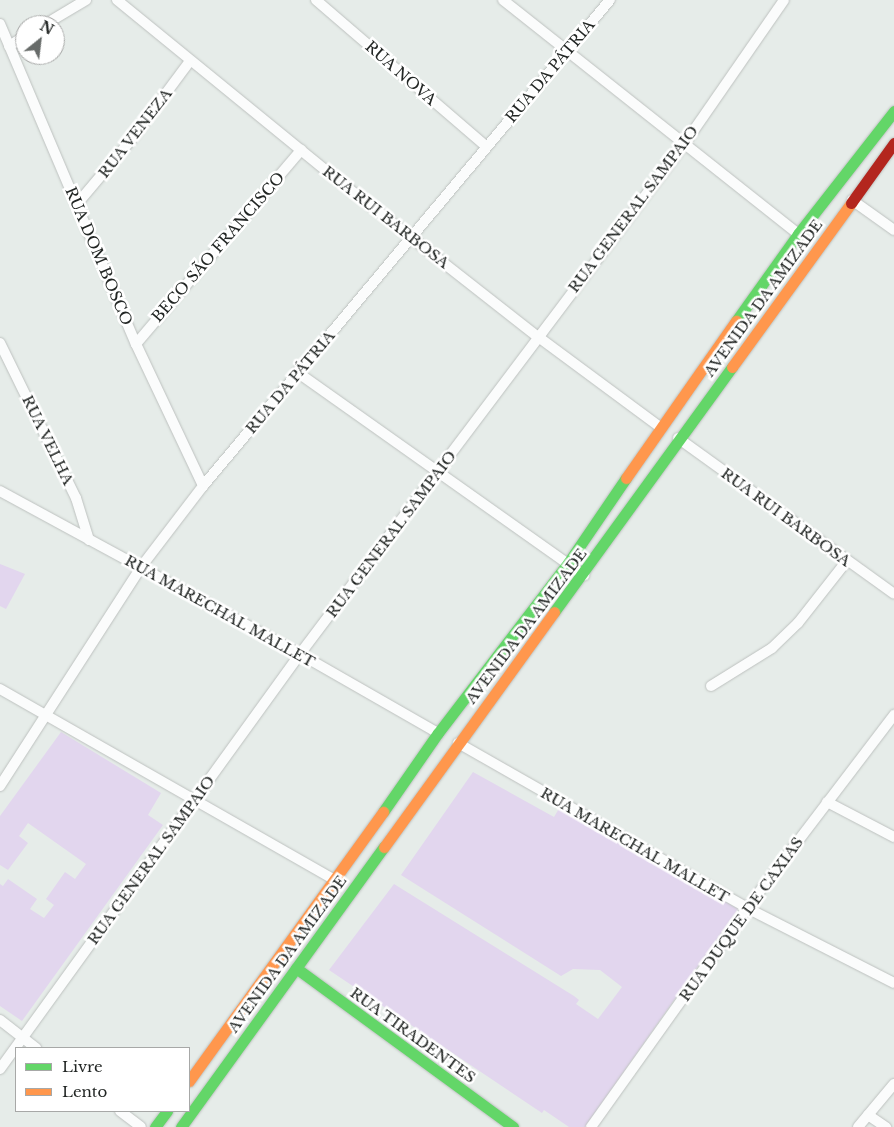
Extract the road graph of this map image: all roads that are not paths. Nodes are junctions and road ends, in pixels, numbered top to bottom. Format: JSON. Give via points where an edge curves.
{"nodes":[{"id":1,"x":86,"y":0,"type":"edge"},
{"id":2,"x":117,"y":0,"type":"edge"},
{"id":3,"x":316,"y":0,"type":"edge"},
{"id":4,"x":504,"y":0,"type":"edge"},
{"id":5,"x":610,"y":0,"type":"edge"},
{"id":6,"x":784,"y":0,"type":"edge"},
{"id":7,"x":61,"y":15,"type":"edge"},
{"id":8,"x":0,"y":24,"type":"edge"},
{"id":9,"x":15,"y":42,"type":"edge"},
{"id":10,"x":9,"y":46,"type":"junction"},
{"id":11,"x":568,"y":50,"type":"junction"},
{"id":12,"x":190,"y":61,"type":"junction"},
{"id":13,"x":894,"y":111,"type":"edge"},
{"id":14,"x":685,"y":143,"type":"junction"},
{"id":15,"x":894,"y":143,"type":"edge"},
{"id":16,"x":487,"y":147,"type":"junction"},
{"id":17,"x":301,"y":150,"type":"junction"},
{"id":18,"x":852,"y":200,"type":"junction"},
{"id":19,"x":78,"y":204,"type":"junction"},
{"id":20,"x":894,"y":230,"type":"edge"},
{"id":21,"x":798,"y":234,"type":"junction"},
{"id":22,"x":410,"y":237,"type":"junction"},
{"id":23,"x":775,"y":268,"type":"junction"},
{"id":24,"x":795,"y":281,"type":"junction"},
{"id":25,"x":537,"y":336,"type":"junction"},
{"id":26,"x":0,"y":343,"type":"edge"},
{"id":27,"x":136,"y":344,"type":"junction"},
{"id":28,"x":297,"y":372,"type":"junction"},
{"id":29,"x":660,"y":427,"type":"junction"},
{"id":30,"x":678,"y":438,"type":"junction"},
{"id":31,"x":438,"y":474,"type":"junction"},
{"id":32,"x":203,"y":486,"type":"junction"},
{"id":33,"x":0,"y":491,"type":"edge"},
{"id":34,"x":88,"y":540,"type":"junction"},
{"id":35,"x":846,"y":562,"type":"junction"},
{"id":36,"x":568,"y":563,"type":"junction"},
{"id":37,"x":141,"y":567,"type":"junction"},
{"id":38,"x":584,"y":575,"type":"junction"},
{"id":39,"x":894,"y":594,"type":"edge"},
{"id":40,"x":510,"y":640,"type":"junction"},
{"id":41,"x":526,"y":651,"type":"junction"},
{"id":42,"x":300,"y":654,"type":"junction"},
{"id":43,"x":711,"y":686,"type":"dead end"},
{"id":44,"x":0,"y":689,"type":"edge"},
{"id":45,"x":48,"y":715,"type":"junction"},
{"id":46,"x":894,"y":715,"type":"edge"},
{"id":47,"x":438,"y":733,"type":"junction"},
{"id":48,"x":458,"y":743,"type":"junction"},
{"id":49,"x":0,"y":786,"type":"edge"},
{"id":50,"x":398,"y":790,"type":"junction"},
{"id":51,"x":418,"y":798,"type":"junction"},
{"id":52,"x":195,"y":800,"type":"junction"},
{"id":53,"x":828,"y":802,"type":"junction"},
{"id":54,"x":894,"y":838,"type":"edge"},
{"id":55,"x":336,"y":881,"type":"junction"},
{"id":56,"x":747,"y":908,"type":"junction"},
{"id":57,"x":296,"y":968,"type":"junction"},
{"id":58,"x":894,"y":984,"type":"edge"},
{"id":59,"x":236,"y":1017,"type":"junction"},
{"id":60,"x":0,"y":1020,"type":"edge"},
{"id":61,"x":253,"y":1027,"type":"junction"},
{"id":62,"x":22,"y":1038,"type":"junction"},
{"id":63,"x":16,"y":1047,"type":"edge"},
{"id":64,"x":35,"y":1047,"type":"edge"},
{"id":65,"x":15,"y":1048,"type":"edge"},
{"id":66,"x":0,"y":1069,"type":"edge"},
{"id":67,"x":190,"y":1080,"type":"edge"},
{"id":68,"x":894,"y":1084,"type":"edge"},
{"id":69,"x":121,"y":1112,"type":"edge"},
{"id":70,"x":166,"y":1112,"type":"edge"},
{"id":71,"x":868,"y":1115,"type":"junction"},
{"id":72,"x":141,"y":1127,"type":"edge"},
{"id":73,"x":155,"y":1127,"type":"edge"},
{"id":74,"x":181,"y":1127,"type":"edge"},
{"id":75,"x":513,"y":1127,"type":"edge"},
{"id":76,"x":592,"y":1127,"type":"edge"},
{"id":77,"x":858,"y":1127,"type":"edge"},
{"id":78,"x":886,"y":1127,"type":"edge"}],
"edges":[{"from":1,"to":7,"type":"street"},
{"from":2,"to":12,"type":"street","name":"RUA RUI BARBOSA"},
{"from":3,"to":16,"type":"street","name":"RUA NOVA"},
{"from":4,"to":11,"type":"street"},
{"from":5,"to":11,"type":"street","name":"RUA DA PÁTRIA"},
{"from":6,"to":14,"type":"street","name":"RUA GENERAL SAMPAIO"},
{"from":8,"to":10,"type":"street","name":"RUA DOM BOSCO"},
{"from":9,"to":10,"type":"street"},
{"from":10,"to":19,"type":"street","name":"RUA DOM BOSCO"},
{"from":11,"to":14,"type":"street"},
{"from":11,"to":16,"type":"street","name":"RUA DA PÁTRIA"},
{"from":12,"to":17,"type":"street","name":"RUA RUI BARBOSA"},
{"from":12,"to":19,"type":"street","name":"RUA VENEZA"},
{"from":13,"to":21,"type":"main road","name":"AVENIDA DA AMIZADE"},
{"from":14,"to":21,"type":"street"},
{"from":14,"to":25,"type":"street","name":"RUA GENERAL SAMPAIO"},
{"from":15,"to":18,"type":"main road","name":"AVENIDA DA AMIZADE"},
{"from":16,"to":22,"type":"street","name":"RUA DA PÁTRIA"},
{"from":17,"to":22,"type":"street","name":"RUA RUI BARBOSA"},
{"from":17,"to":27,"type":"street","name":"BECO SÃO FRANCISCO"},
{"from":18,"to":20,"type":"street"},
{"from":18,"to":24,"type":"main road","name":"AVENIDA DA AMIZADE"},
{"from":19,"to":27,"type":"street","name":"RUA DOM BOSCO"},
{"from":21,"to":23,"type":"main road","name":"AVENIDA DA AMIZADE"},
{"from":22,"to":25,"type":"street","name":"RUA RUI BARBOSA"},
{"from":22,"to":28,"type":"street","name":"RUA DA PÁTRIA"},
{"from":23,"to":24,"type":"main road"},
{"from":23,"to":29,"type":"main road","name":"AVENIDA DA AMIZADE"},
{"from":24,"to":30,"type":"main road","name":"AVENIDA DA AMIZADE"},
{"from":25,"to":29,"type":"street","name":"RUA RUI BARBOSA"},
{"from":25,"to":31,"type":"street","name":"RUA GENERAL SAMPAIO"},
{"from":26,"to":34,"type":"street","name":"RUA VELHA","via":[[76,498]]},
{"from":27,"to":32,"type":"street","name":"RUA DOM BOSCO"},
{"from":28,"to":31,"type":"street"},
{"from":28,"to":32,"type":"street","name":"RUA DA PÁTRIA"},
{"from":29,"to":36,"type":"main road","name":"AVENIDA DA AMIZADE"},
{"from":30,"to":35,"type":"street","name":"RUA RUI BARBOSA"},
{"from":30,"to":38,"type":"main road","name":"AVENIDA DA AMIZADE"},
{"from":31,"to":36,"type":"street"},
{"from":31,"to":42,"type":"street","name":"RUA GENERAL SAMPAIO"},
{"from":32,"to":37,"type":"street","name":"RUA DA PÁTRIA"},
{"from":33,"to":34,"type":"street","name":"RUA MARECHAL MALLET"},
{"from":34,"to":37,"type":"street","name":"RUA MARECHAL MALLET"},
{"from":35,"to":39,"type":"street","name":"RUA RUI BARBOSA"},
{"from":35,"to":43,"type":"street","via":[[798,623],[772,648]]},
{"from":36,"to":38,"type":"street"},
{"from":36,"to":40,"type":"main road","name":"AVENIDA DA AMIZADE"},
{"from":37,"to":42,"type":"street","name":"RUA MARECHAL MALLET"},
{"from":37,"to":45,"type":"street","name":"RUA DA PÁTRIA"},
{"from":38,"to":41,"type":"main road","name":"AVENIDA DA AMIZADE"},
{"from":40,"to":41,"type":"main road"},
{"from":40,"to":47,"type":"main road","name":"AVENIDA DA AMIZADE"},
{"from":41,"to":48,"type":"main road","name":"AVENIDA DA AMIZADE"},
{"from":42,"to":47,"type":"street","name":"RUA MARECHAL MALLET"},
{"from":42,"to":52,"type":"street","name":"RUA GENERAL SAMPAIO"},
{"from":44,"to":45,"type":"street"},
{"from":45,"to":49,"type":"street","name":"RUA DA PÁTRIA"},
{"from":45,"to":52,"type":"street"},
{"from":46,"to":53,"type":"street","name":"RUA DUQUE DE CAXIAS"},
{"from":47,"to":50,"type":"main road","name":"AVENIDA DA AMIZADE"},
{"from":48,"to":51,"type":"main road","name":"AVENIDA DA AMIZADE"},
{"from":48,"to":56,"type":"street","name":"RUA MARECHAL MALLET"},
{"from":50,"to":51,"type":"main road"},
{"from":50,"to":55,"type":"main road","name":"AVENIDA DA AMIZADE"},
{"from":51,"to":57,"type":"main road","name":"AVENIDA DA AMIZADE"},
{"from":52,"to":55,"type":"street"},
{"from":52,"to":62,"type":"street","name":"RUA GENERAL SAMPAIO"},
{"from":53,"to":54,"type":"street"},
{"from":53,"to":56,"type":"street","name":"RUA DUQUE DE CAXIAS"},
{"from":55,"to":59,"type":"main road","name":"AVENIDA DA AMIZADE"},
{"from":56,"to":58,"type":"street","name":"RUA MARECHAL MALLET"},
{"from":56,"to":76,"type":"street","name":"RUA DUQUE DE CAXIAS"},
{"from":57,"to":61,"type":"main road","name":"AVENIDA DA AMIZADE"},
{"from":57,"to":75,"type":"main road","name":"RUA TIRADENTES"},
{"from":59,"to":61,"type":"main road"},
{"from":59,"to":67,"type":"main road","name":"AVENIDA DA AMIZADE"},
{"from":60,"to":62,"type":"street"},
{"from":61,"to":74,"type":"main road","name":"AVENIDA DA AMIZADE"},
{"from":62,"to":63,"type":"street","name":"RUA GENERAL SAMPAIO"},
{"from":62,"to":64,"type":"street"},
{"from":65,"to":66,"type":"street","name":"RUA GENERAL SAMPAIO"},
{"from":68,"to":71,"type":"street"},
{"from":69,"to":72,"type":"street"},
{"from":70,"to":73,"type":"main road"},
{"from":71,"to":77,"type":"street"},
{"from":71,"to":78,"type":"street"}]}
